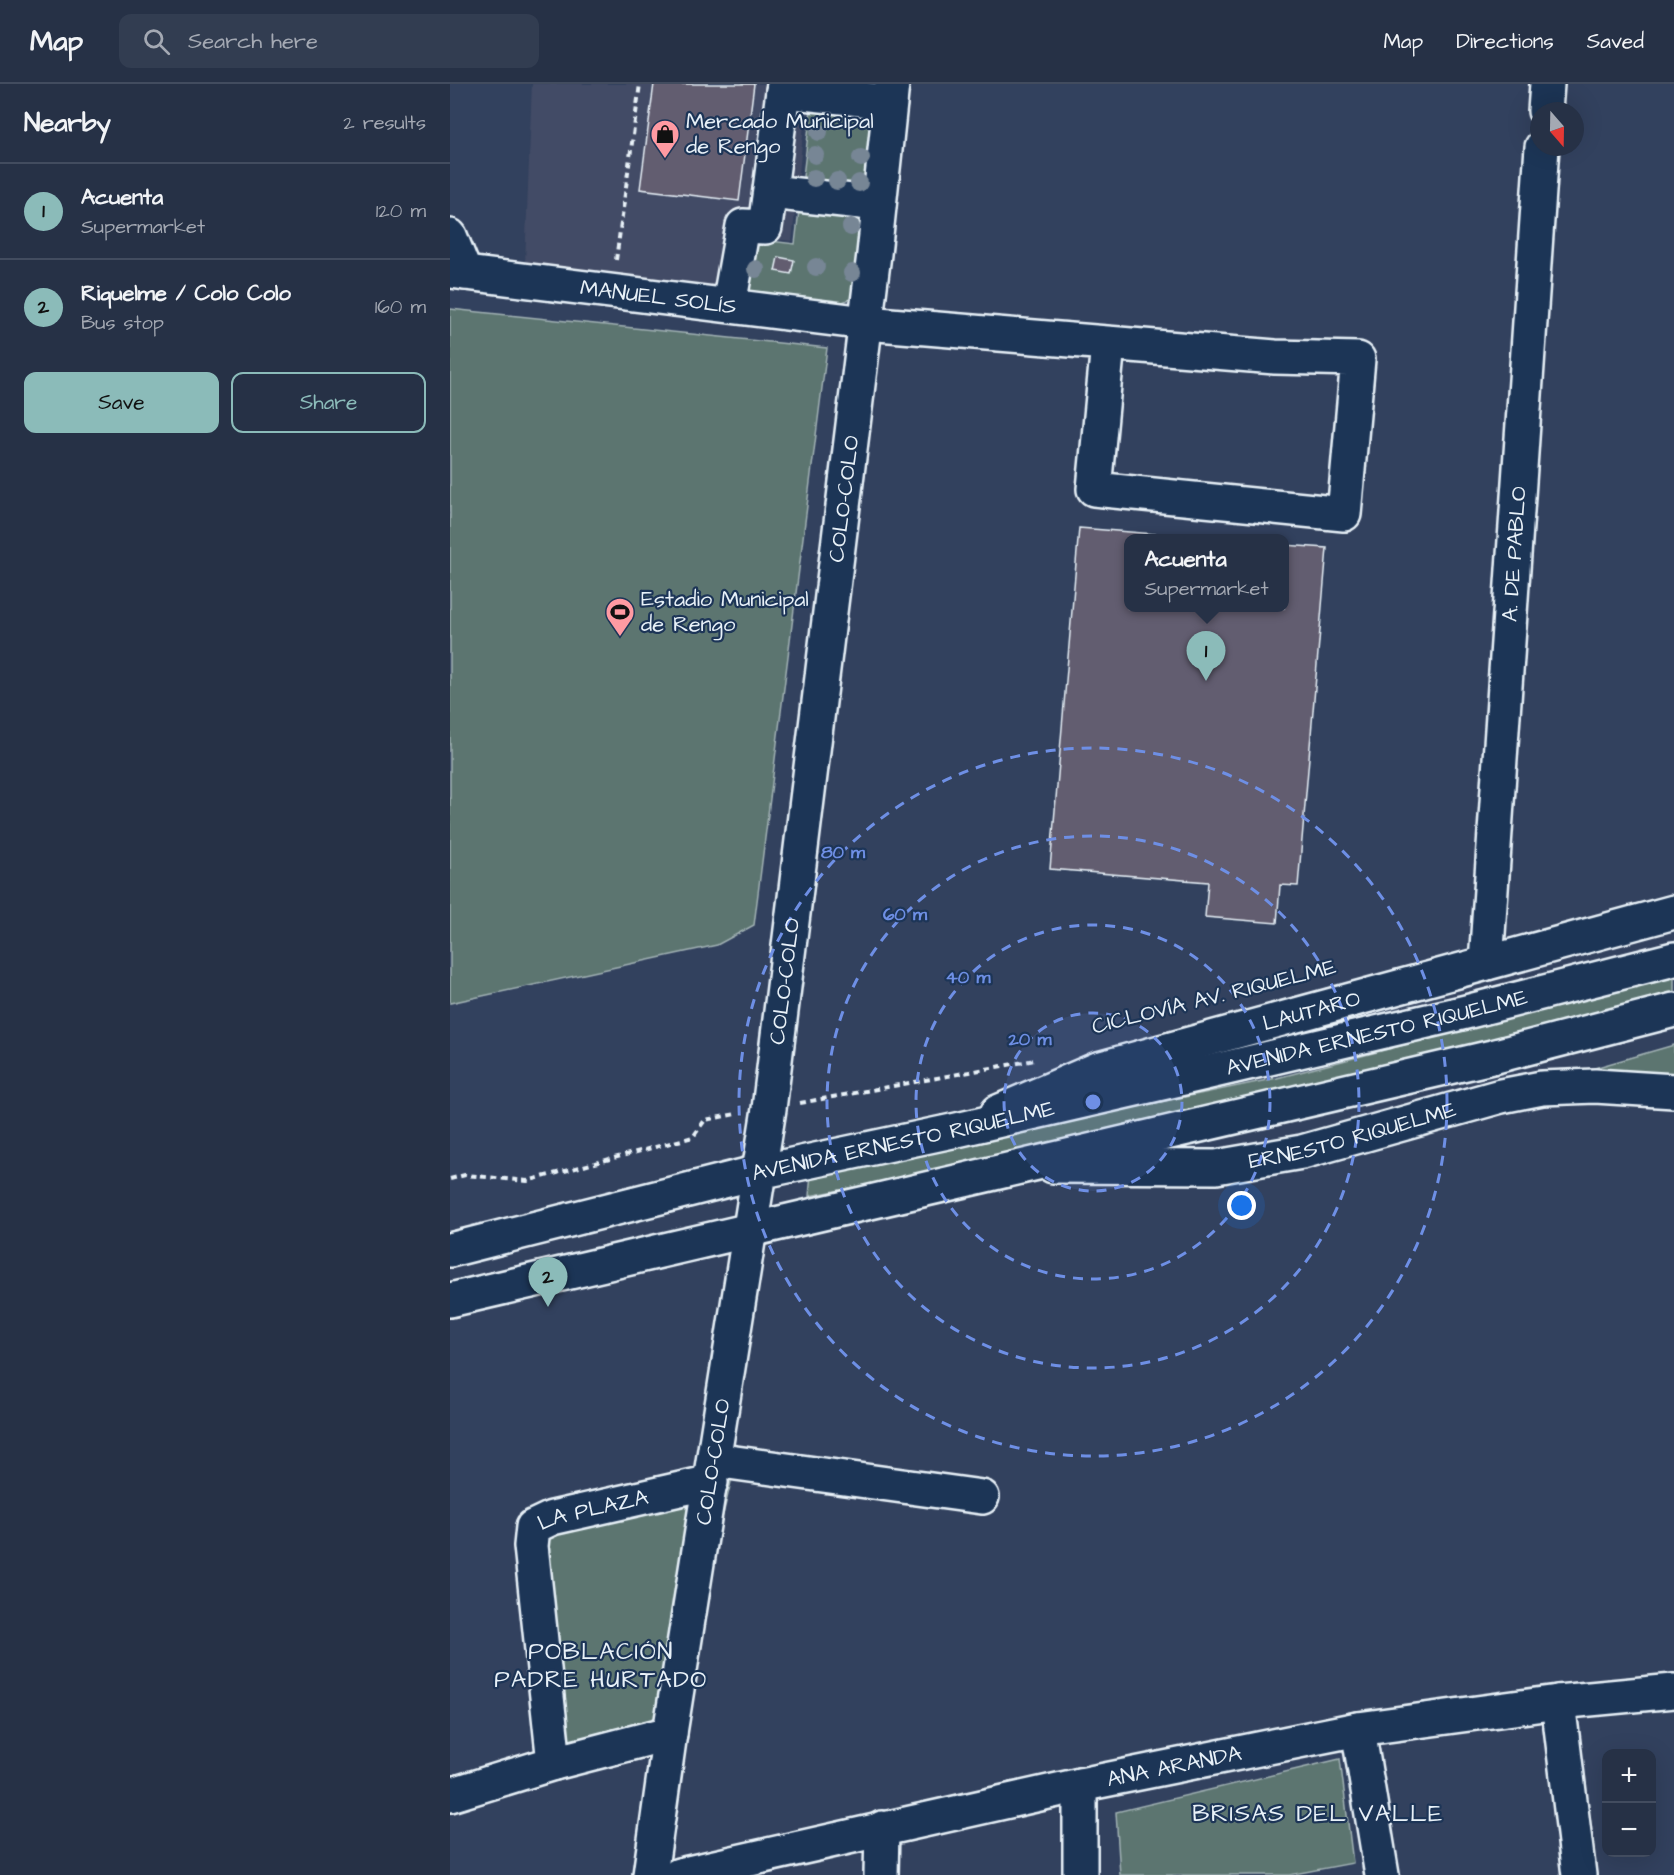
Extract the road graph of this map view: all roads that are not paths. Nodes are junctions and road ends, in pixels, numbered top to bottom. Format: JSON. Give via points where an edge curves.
{"nodes":[{"id":1,"x":1547,"y":84,"type":"edge"},
{"id":2,"x":784,"y":88,"type":"edge"},
{"id":3,"x":891,"y":93,"type":"edge"},
{"id":4,"x":1546,"y":102,"type":"edge"},
{"id":5,"x":1541,"y":156,"type":"edge"},
{"id":6,"x":770,"y":192,"type":"junction"},
{"id":7,"x":879,"y":204,"type":"junction"},
{"id":8,"x":450,"y":236,"type":"edge"},
{"id":9,"x":458,"y":272,"type":"edge"},
{"id":10,"x":729,"y":305,"type":"junction"},
{"id":11,"x":866,"y":323,"type":"junction"},
{"id":12,"x":1108,"y":344,"type":"junction"},
{"id":13,"x":1674,"y":912,"type":"edge"},
{"id":14,"x":1674,"y":959,"type":"edge"},
{"id":15,"x":1486,"y":963,"type":"junction"},
{"id":16,"x":1674,"y":1010,"type":"edge"},
{"id":17,"x":1674,"y":1091,"type":"edge"},
{"id":18,"x":957,"y":1130,"type":"junction"},
{"id":19,"x":1028,"y":1166,"type":"junction"},
{"id":20,"x":759,"y":1172,"type":"junction"},
{"id":21,"x":751,"y":1229,"type":"junction"},
{"id":22,"x":450,"y":1250,"type":"edge"},
{"id":23,"x":450,"y":1300,"type":"edge"},
{"id":24,"x":712,"y":1471,"type":"junction"},
{"id":25,"x":982,"y":1497,"type":"dead end"},
{"id":26,"x":1674,"y":1691,"type":"edge"},
{"id":27,"x":1558,"y":1702,"type":"junction"},
{"id":28,"x":1358,"y":1729,"type":"junction"},
{"id":29,"x":670,"y":1733,"type":"junction"},
{"id":30,"x":554,"y":1763,"type":"junction"},
{"id":31,"x":1080,"y":1785,"type":"junction"},
{"id":32,"x":450,"y":1795,"type":"edge"},
{"id":33,"x":882,"y":1828,"type":"junction"},
{"id":34,"x":650,"y":1875,"type":"edge"},
{"id":35,"x":679,"y":1875,"type":"edge"},
{"id":36,"x":881,"y":1875,"type":"edge"},
{"id":37,"x":1080,"y":1875,"type":"edge"},
{"id":38,"x":1383,"y":1875,"type":"edge"},
{"id":39,"x":1579,"y":1875,"type":"edge"}],
"edges":[{"from":1,"to":4,"type":"street"},
{"from":2,"to":3,"type":"street"},
{"from":2,"to":6,"type":"street"},
{"from":3,"to":7,"type":"street","name":"COLO-COLO"},
{"from":5,"to":15,"type":"street","name":"A. DE PABLO"},
{"from":6,"to":7,"type":"street"},
{"from":6,"to":10,"type":"street","via":[[765,227],[743,225]]},
{"from":7,"to":11,"type":"street","name":"COLO-COLO"},
{"from":8,"to":9,"type":"street"},
{"from":9,"to":10,"type":"street","name":"MANUEL SOLÍS"},
{"from":10,"to":11,"type":"street","name":"MANUEL SOLÍS"},
{"from":11,"to":12,"type":"street","name":"MANUEL SOLÍS"},
{"from":11,"to":20,"type":"street","name":"COLO-COLO"},
{"from":12,"to":12,"type":"street","name":"MANUEL SOLÍS","via":[[1358,359],[1344,514],[1094,489]]},
{"from":13,"to":15,"type":"street","name":"LAUTARO"},
{"from":14,"to":18,"type":"street","name":"AVENIDA ERNESTO RIQUELME","via":[[1466,1012]]},
{"from":15,"to":18,"type":"street","name":"LAUTARO","via":[[1098,1069]]},
{"from":16,"to":19,"type":"street"},
{"from":17,"to":19,"type":"street","name":"ERNESTO RIQUELME","via":[[1595,1086],[1542,1088],[1302,1152],[1216,1167]]},
{"from":18,"to":20,"type":"street","name":"AVENIDA ERNESTO RIQUELME"},
{"from":19,"to":21,"type":"street"},
{"from":20,"to":21,"type":"street","name":"COLO-COLO"},
{"from":20,"to":22,"type":"street","name":"AVENIDA ERNESTO RIQUELME"},
{"from":21,"to":23,"type":"street"},
{"from":21,"to":24,"type":"street","name":"COLO-COLO"},
{"from":24,"to":25,"type":"street","name":"LA PLAZA"},
{"from":24,"to":29,"type":"street","name":"COLO-COLO"},
{"from":24,"to":30,"type":"street","name":"LA PLAZA","via":[[533,1527],[531,1546]]},
{"from":26,"to":27,"type":"street","name":"ANA ARANDA"},
{"from":27,"to":28,"type":"street","name":"ANA ARANDA"},
{"from":27,"to":39,"type":"street"},
{"from":28,"to":31,"type":"street","name":"ANA ARANDA"},
{"from":28,"to":38,"type":"street"},
{"from":29,"to":30,"type":"street"},
{"from":29,"to":34,"type":"street","name":"COLO-COLO"},
{"from":30,"to":32,"type":"street"},
{"from":31,"to":33,"type":"street","name":"ANA ARANDA"},
{"from":31,"to":37,"type":"street"},
{"from":33,"to":35,"type":"street","name":"ANA ARANDA"},
{"from":33,"to":36,"type":"street"}]}
